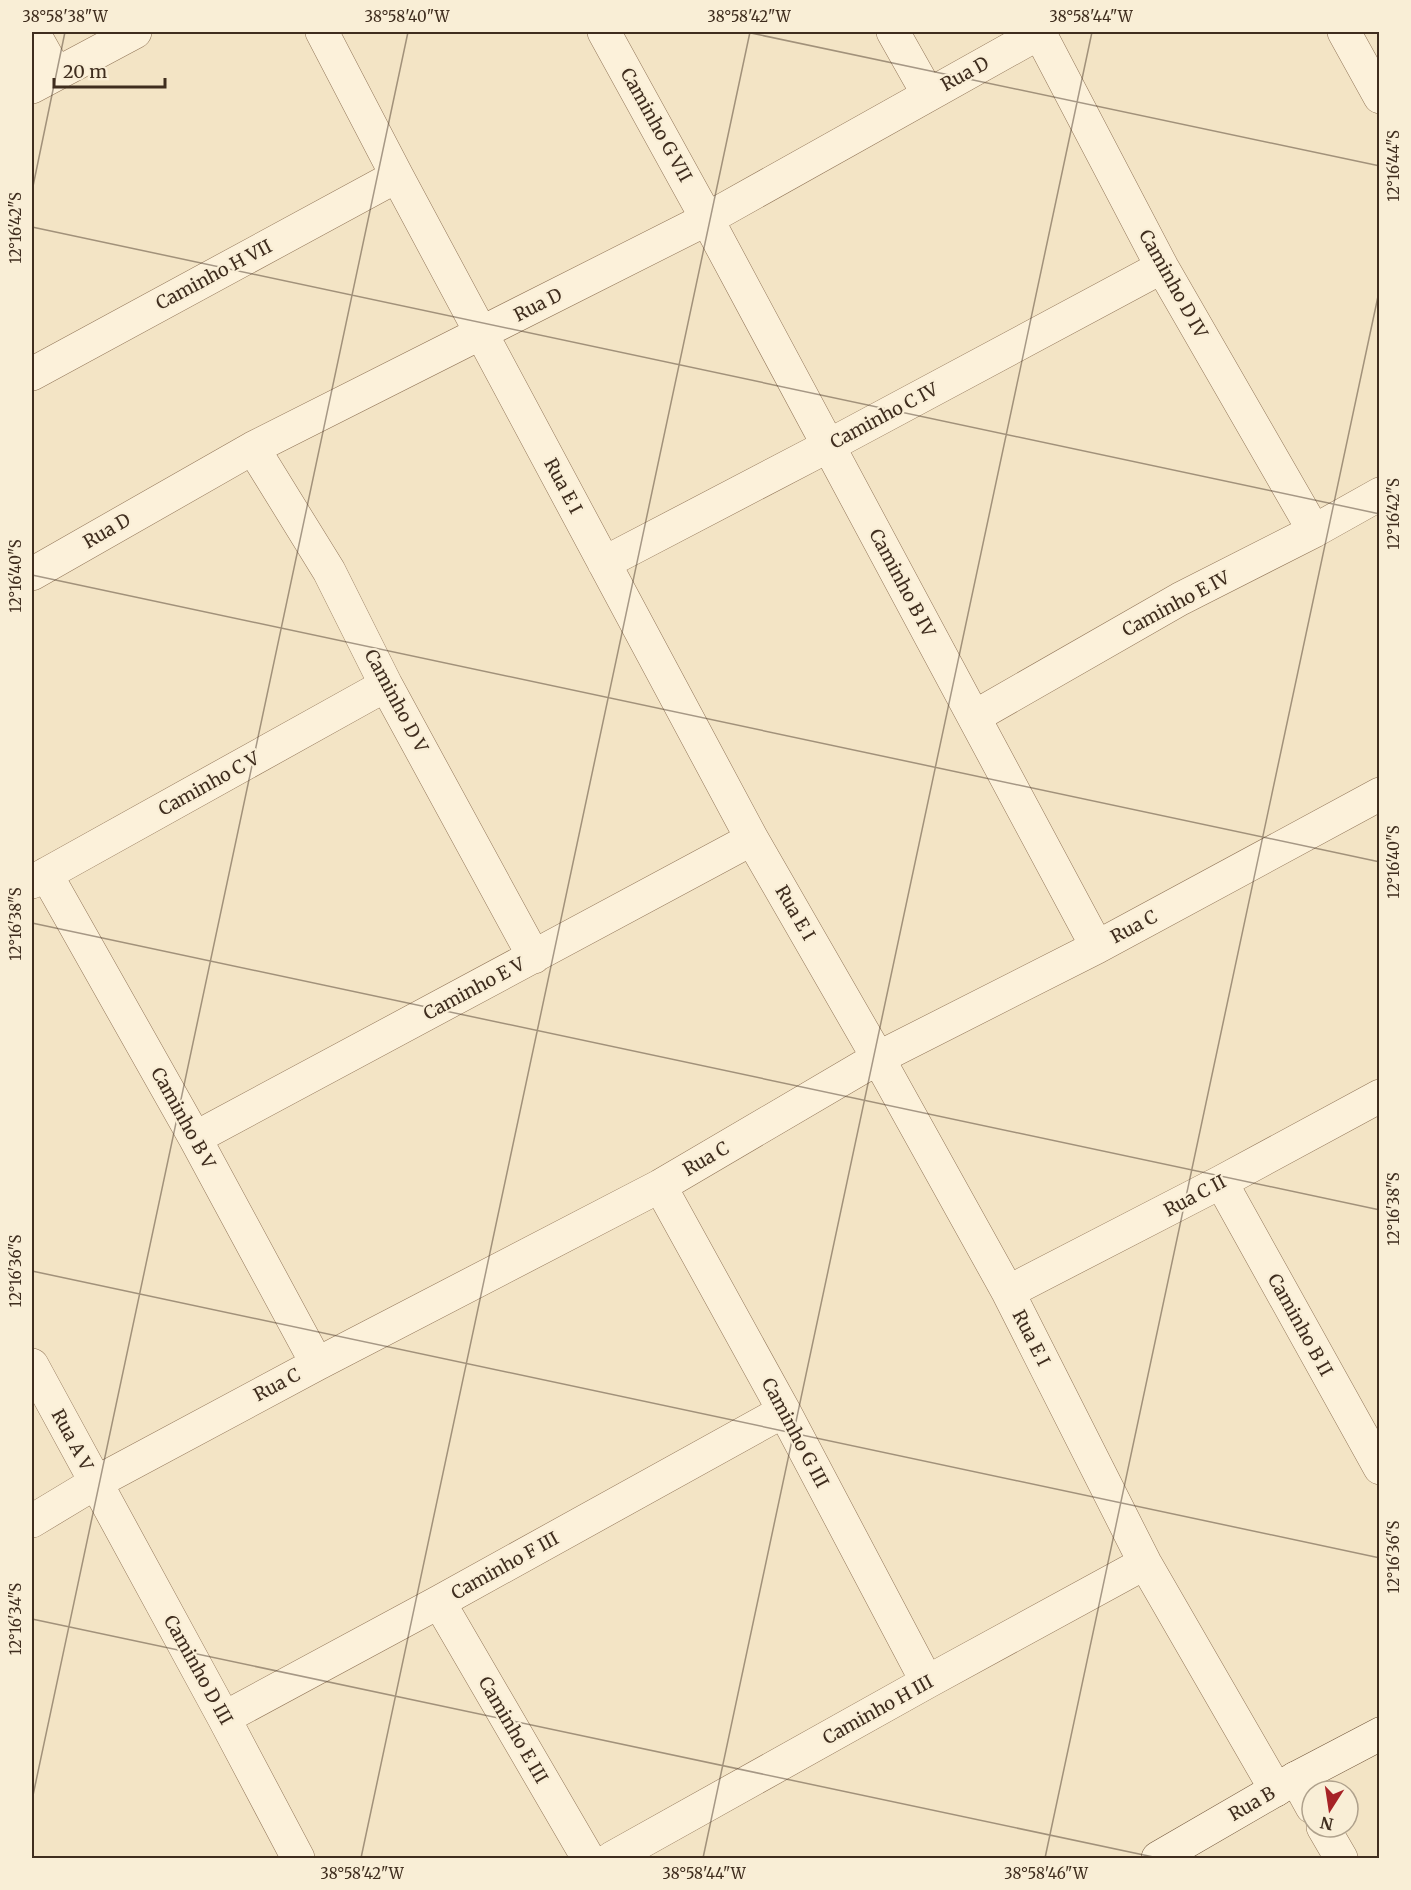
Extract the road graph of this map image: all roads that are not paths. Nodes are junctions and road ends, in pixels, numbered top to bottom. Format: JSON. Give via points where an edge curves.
{"nodes":[{"id":1,"x":33,"y":32,"type":"edge"},
{"id":2,"x":135,"y":32,"type":"edge"},
{"id":3,"x":322,"y":32,"type":"edge"},
{"id":4,"x":604,"y":32,"type":"edge"},
{"id":5,"x":892,"y":32,"type":"edge"},
{"id":6,"x":1040,"y":32,"type":"edge"},
{"id":7,"x":1344,"y":32,"type":"edge"},
{"id":8,"x":44,"y":80,"type":"edge"},
{"id":9,"x":928,"y":94,"type":"junction"},
{"id":10,"x":1380,"y":98,"type":"edge"},
{"id":11,"x":397,"y":176,"type":"junction"},
{"id":12,"x":707,"y":219,"type":"junction"},
{"id":13,"x":1162,"y":267,"type":"junction"},
{"id":14,"x":482,"y":333,"type":"junction"},
{"id":15,"x":32,"y":374,"type":"edge"},
{"id":16,"x":828,"y":446,"type":"junction"},
{"id":17,"x":253,"y":448,"type":"junction"},
{"id":18,"x":1380,"y":495,"type":"edge"},
{"id":19,"x":1314,"y":531,"type":"junction"},
{"id":20,"x":604,"y":563,"type":"junction"},
{"id":21,"x":32,"y":574,"type":"edge"},
{"id":22,"x":386,"y":685,"type":"junction"},
{"id":23,"x":974,"y":717,"type":"junction"},
{"id":24,"x":1380,"y":794,"type":"edge"},
{"id":25,"x":752,"y":839,"type":"junction"},
{"id":26,"x":39,"y":878,"type":"edge"},
{"id":27,"x":1097,"y":948,"type":"junction"},
{"id":28,"x":534,"y":957,"type":"junction"},
{"id":29,"x":878,"y":1058,"type":"junction"},
{"id":30,"x":1380,"y":1096,"type":"edge"},
{"id":31,"x":195,"y":1138,"type":"junction"},
{"id":32,"x":1221,"y":1182,"type":"junction"},
{"id":33,"x":660,"y":1186,"type":"junction"},
{"id":34,"x":1008,"y":1292,"type":"junction"},
{"id":35,"x":317,"y":1364,"type":"junction"},
{"id":36,"x":32,"y":1365,"type":"edge"},
{"id":37,"x":784,"y":1411,"type":"junction"},
{"id":38,"x":1376,"y":1453,"type":"edge"},
{"id":39,"x":95,"y":1483,"type":"junction"},
{"id":40,"x":32,"y":1521,"type":"edge"},
{"id":41,"x":1146,"y":1563,"type":"junction"},
{"id":42,"x":439,"y":1602,"type":"junction"},
{"id":43,"x":927,"y":1682,"type":"junction"},
{"id":44,"x":224,"y":1718,"type":"junction"},
{"id":45,"x":1380,"y":1734,"type":"edge"},
{"id":46,"x":1286,"y":1784,"type":"junction"},
{"id":47,"x":1300,"y":1796,"type":"edge"},
{"id":48,"x":1330,"y":1839,"type":"edge"},
{"id":49,"x":298,"y":1858,"type":"edge"},
{"id":50,"x":588,"y":1858,"type":"edge"},
{"id":51,"x":612,"y":1858,"type":"edge"},
{"id":52,"x":1158,"y":1858,"type":"edge"},
{"id":53,"x":1341,"y":1858,"type":"edge"}],
"edges":[{"from":1,"to":8,"type":"street"},
{"from":2,"to":8,"type":"street"},
{"from":3,"to":11,"type":"street","name":"Rua E I"},
{"from":4,"to":12,"type":"street","name":"Caminho G VII"},
{"from":5,"to":9,"type":"street"},
{"from":6,"to":9,"type":"street","name":"Rua D"},
{"from":6,"to":13,"type":"street","name":"Caminho D IV"},
{"from":7,"to":10,"type":"street"},
{"from":9,"to":12,"type":"street","name":"Rua D"},
{"from":11,"to":14,"type":"street","name":"Rua E I"},
{"from":11,"to":15,"type":"street","name":"Caminho H VII"},
{"from":12,"to":14,"type":"street","name":"Rua D"},
{"from":12,"to":16,"type":"street","name":"Caminho B IV"},
{"from":13,"to":16,"type":"street","name":"Caminho C IV"},
{"from":13,"to":19,"type":"street","name":"Caminho D IV"},
{"from":14,"to":17,"type":"street","name":"Rua D"},
{"from":14,"to":20,"type":"street","name":"Rua E I"},
{"from":16,"to":20,"type":"street","name":"Caminho C IV"},
{"from":16,"to":23,"type":"street","name":"Caminho B IV"},
{"from":17,"to":21,"type":"street","name":"Rua D"},
{"from":17,"to":22,"type":"street","name":"Caminho D V","via":[[329,571]]},
{"from":18,"to":19,"type":"street","name":"Caminho E IV"},
{"from":19,"to":23,"type":"street","name":"Caminho E IV","via":[[1180,600]]},
{"from":20,"to":25,"type":"street","name":"Rua E I"},
{"from":22,"to":26,"type":"street","name":"Caminho C V"},
{"from":22,"to":28,"type":"street","name":"Caminho D V"},
{"from":23,"to":27,"type":"street","name":"Caminho B IV"},
{"from":24,"to":27,"type":"street","name":"Rua C"},
{"from":25,"to":28,"type":"street","name":"Caminho E V"},
{"from":25,"to":29,"type":"street","name":"Rua E I"},
{"from":26,"to":31,"type":"street","name":"Caminho B V"},
{"from":27,"to":29,"type":"street","name":"Rua C"},
{"from":28,"to":31,"type":"street","name":"Caminho E V"},
{"from":29,"to":33,"type":"street","name":"Rua C"},
{"from":29,"to":34,"type":"street","name":"Rua E I"},
{"from":30,"to":32,"type":"street","name":"Rua C II"},
{"from":31,"to":35,"type":"street","name":"Caminho B V"},
{"from":32,"to":34,"type":"street","name":"Rua C II"},
{"from":32,"to":38,"type":"street","name":"Caminho B II"},
{"from":33,"to":35,"type":"street","name":"Rua C"},
{"from":33,"to":37,"type":"street","name":"Caminho G III"},
{"from":34,"to":41,"type":"street","name":"Rua E I"},
{"from":35,"to":39,"type":"street","name":"Rua C"},
{"from":36,"to":39,"type":"street","name":"Rua A V"},
{"from":37,"to":42,"type":"street","name":"Caminho F III"},
{"from":37,"to":43,"type":"street","name":"Caminho G III"},
{"from":39,"to":40,"type":"street","name":"Rua C"},
{"from":39,"to":44,"type":"street","name":"Caminho D III"},
{"from":41,"to":43,"type":"street","name":"Caminho H III"},
{"from":41,"to":46,"type":"street","name":"Rua E I"},
{"from":42,"to":44,"type":"street","name":"Caminho F III"},
{"from":42,"to":50,"type":"street","name":"Caminho E III"},
{"from":43,"to":51,"type":"street","name":"Caminho H III"},
{"from":44,"to":49,"type":"street","name":"Caminho D III"},
{"from":45,"to":46,"type":"street","name":"Rua B"},
{"from":46,"to":47,"type":"street","name":"Rua E I"},
{"from":46,"to":52,"type":"street","name":"Rua B"},
{"from":48,"to":53,"type":"street"}]}
